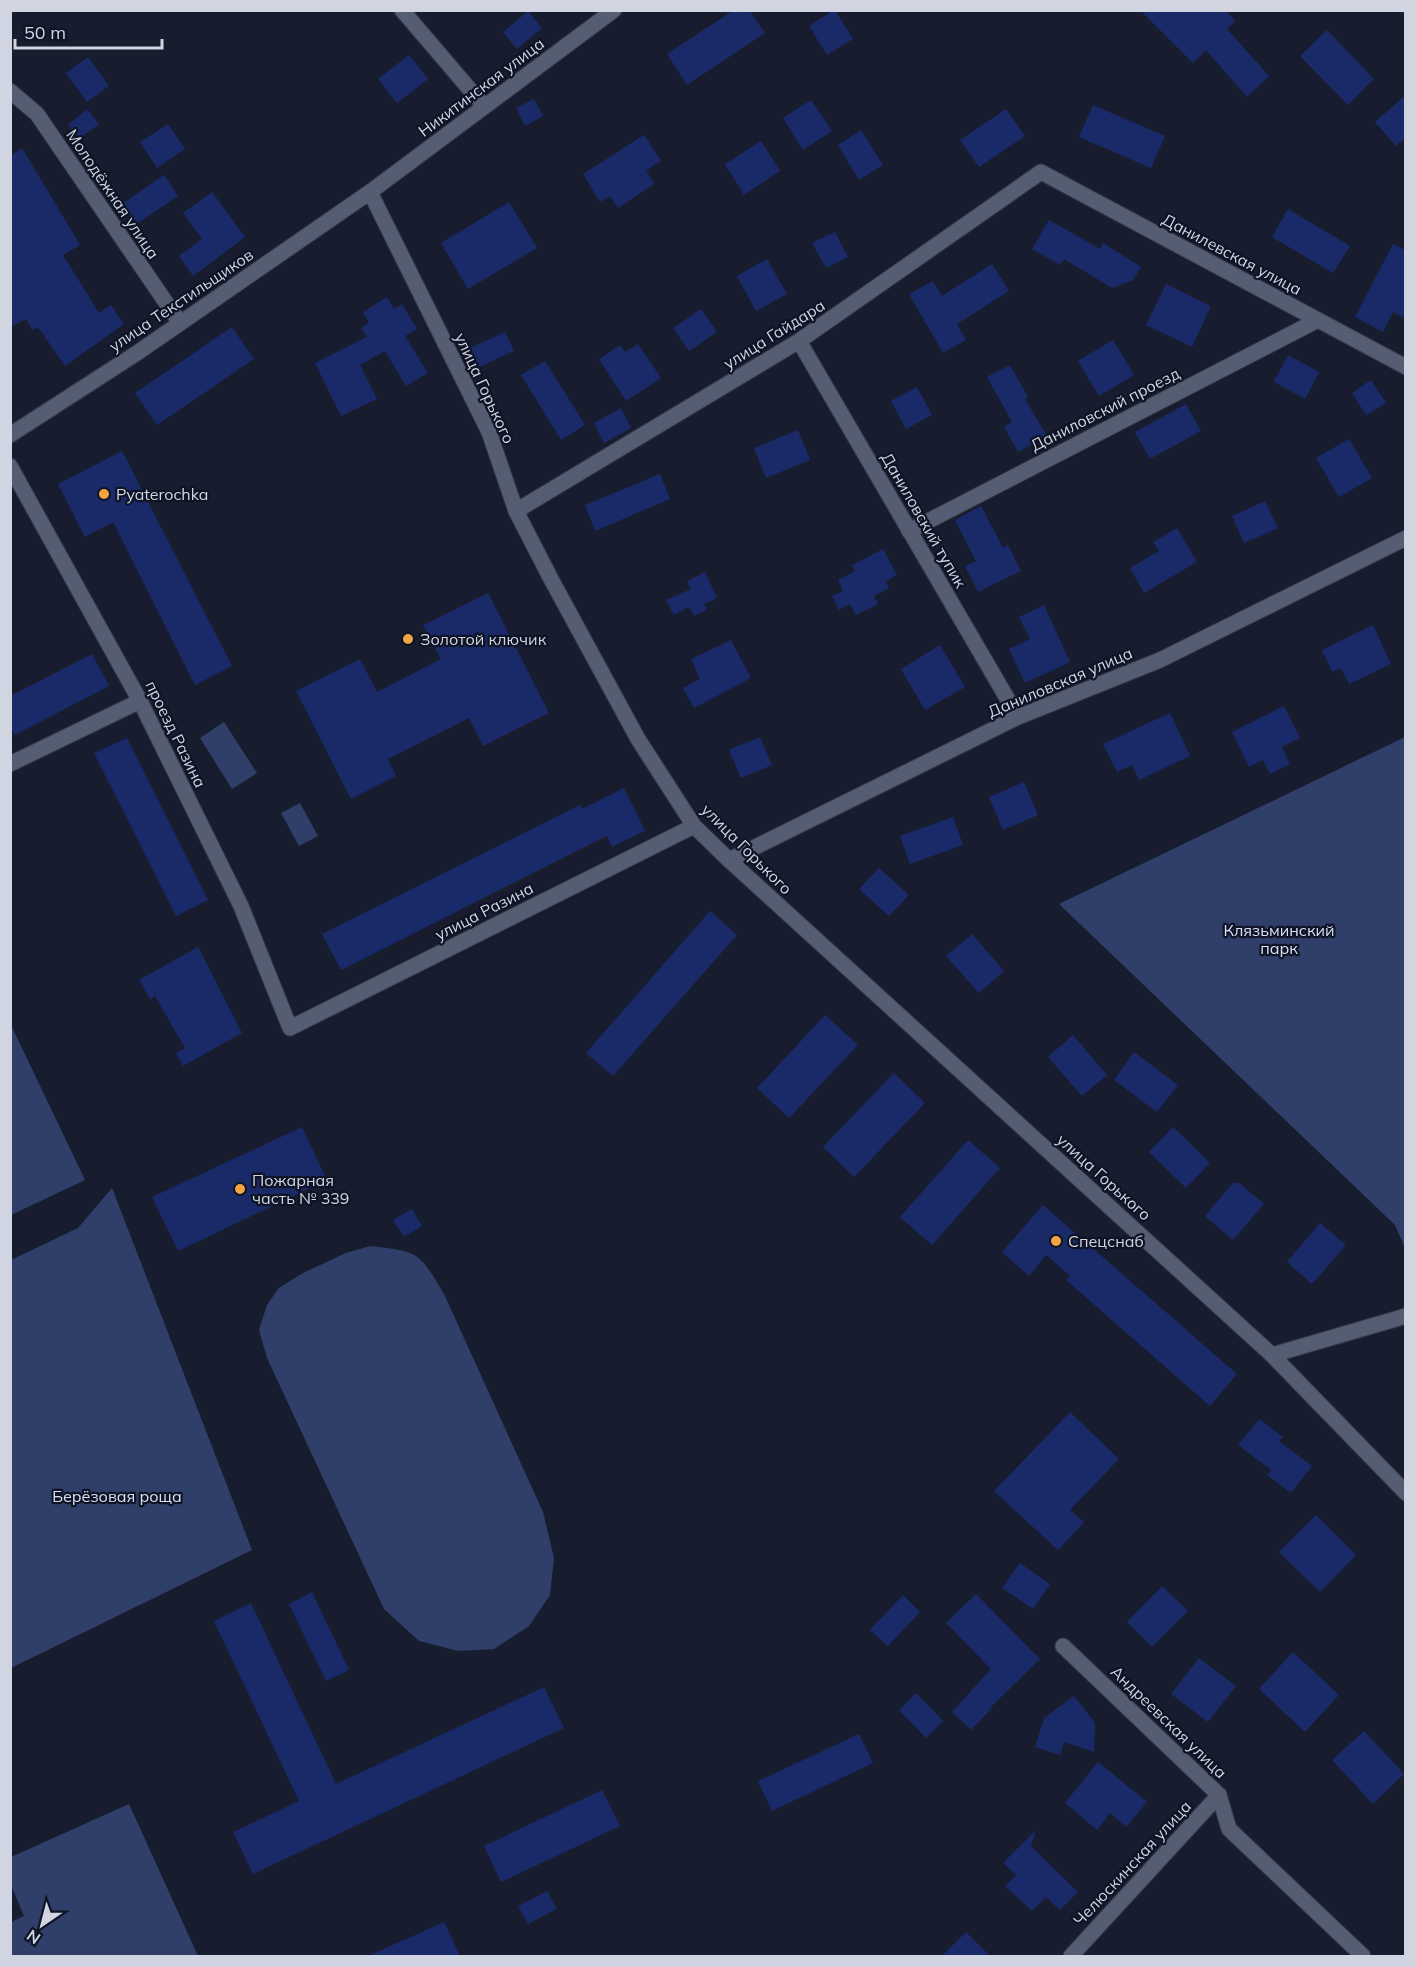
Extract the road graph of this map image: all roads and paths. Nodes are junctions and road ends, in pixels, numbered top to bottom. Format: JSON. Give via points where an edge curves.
{"nodes":[{"id":1,"x":402,"y":10,"type":"edge"},
{"id":2,"x":614,"y":10,"type":"edge"},
{"id":3,"x":10,"y":91,"type":"edge"},
{"id":4,"x":484,"y":106,"type":"junction"},
{"id":5,"x":1041,"y":172,"type":"joint"},
{"id":6,"x":370,"y":192,"type":"junction"},
{"id":7,"x":1318,"y":320,"type":"junction"},
{"id":8,"x":180,"y":323,"type":"junction"},
{"id":9,"x":799,"y":341,"type":"junction"},
{"id":10,"x":1406,"y":367,"type":"edge"},
{"id":11,"x":10,"y":435,"type":"edge"},
{"id":12,"x":10,"y":466,"type":"edge"},
{"id":13,"x":516,"y":511,"type":"junction"},
{"id":14,"x":909,"y":531,"type":"junction"},
{"id":15,"x":1406,"y":538,"type":"edge"},
{"id":16,"x":140,"y":701,"type":"junction"},
{"id":17,"x":1018,"y":717,"type":"junction"},
{"id":18,"x":10,"y":764,"type":"edge"},
{"id":19,"x":694,"y":826,"type":"junction"},
{"id":20,"x":729,"y":860,"type":"junction"},
{"id":21,"x":290,"y":1028,"type":"joint"},
{"id":22,"x":1406,"y":1316,"type":"edge"},
{"id":23,"x":1272,"y":1355,"type":"junction"},
{"id":24,"x":1406,"y":1493,"type":"edge"},
{"id":25,"x":1064,"y":1646,"type":"dead end"},
{"id":26,"x":1220,"y":1795,"type":"junction"},
{"id":27,"x":1071,"y":1956,"type":"edge"},
{"id":28,"x":1364,"y":1956,"type":"edge"}],
"edges":[{"from":1,"to":4,"type":"street"},
{"from":2,"to":4,"type":"street","name":"Никитинская улица"},
{"from":3,"to":8,"type":"street","name":"Молодёжная улица","via":[[37,114]]},
{"from":4,"to":6,"type":"street","name":"Никитинская улица"},
{"from":5,"to":7,"type":"street","name":"Данилевская улица"},
{"from":5,"to":9,"type":"street","name":"улица Гайдара"},
{"from":6,"to":8,"type":"street","name":"улица Текстильщиков"},
{"from":6,"to":13,"type":"street","name":"улица Горького","via":[[489,432]]},
{"from":7,"to":10,"type":"street","name":"Данилевская улица"},
{"from":7,"to":14,"type":"street","name":"Даниловский проезд"},
{"from":8,"to":11,"type":"street","name":"улица Текстильщиков"},
{"from":9,"to":13,"type":"street","name":"улица Гайдара"},
{"from":9,"to":14,"type":"street","name":"Даниловский тупик"},
{"from":12,"to":16,"type":"street","name":"проезд Разина"},
{"from":13,"to":19,"type":"street","name":"улица Горького","via":[[638,739]]},
{"from":14,"to":17,"type":"street","name":"Даниловский тупик"},
{"from":15,"to":17,"type":"street","name":"Даниловская улица","via":[[1160,660]]},
{"from":16,"to":18,"type":"street"},
{"from":16,"to":21,"type":"street","name":"проезд Разина","via":[[240,906]]},
{"from":17,"to":20,"type":"street","name":"Даниловская улица"},
{"from":19,"to":20,"type":"street","name":"улица Горького"},
{"from":19,"to":21,"type":"street","name":"улица Разина"},
{"from":20,"to":23,"type":"street","name":"улица Горького"},
{"from":22,"to":23,"type":"street"},
{"from":23,"to":24,"type":"street","name":"улица Горького"},
{"from":25,"to":26,"type":"street","name":"Андреевская улица"},
{"from":26,"to":27,"type":"street","name":"Челюскинская улица"},
{"from":26,"to":28,"type":"street","name":"Андреевская улица","via":[[1229,1830]]}]}
